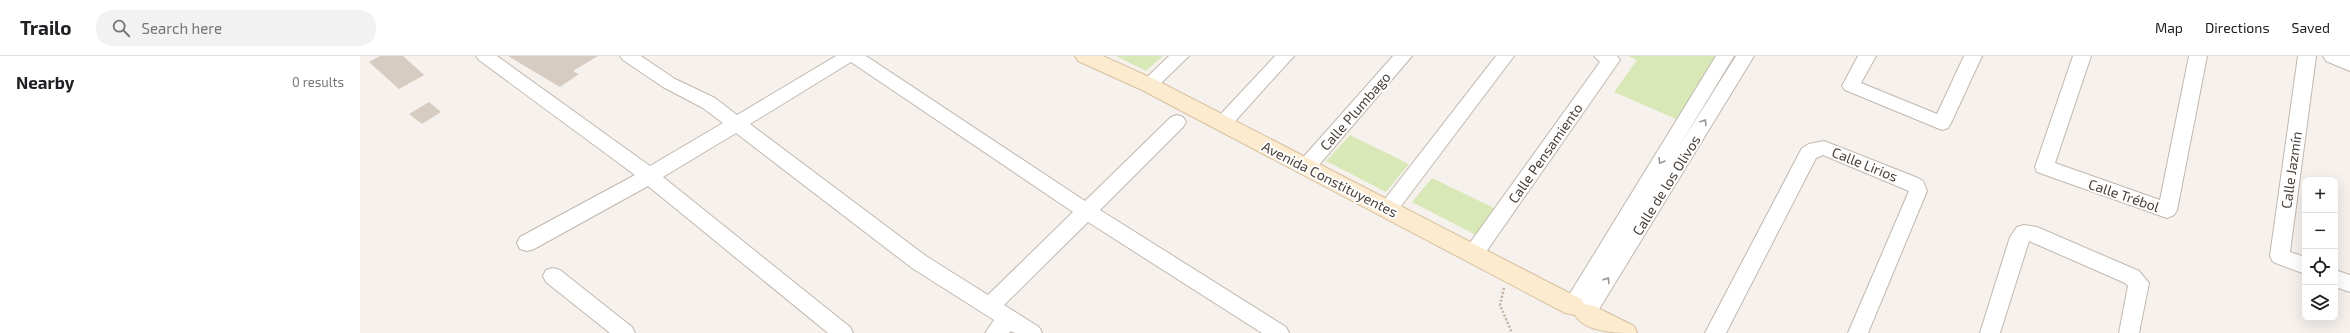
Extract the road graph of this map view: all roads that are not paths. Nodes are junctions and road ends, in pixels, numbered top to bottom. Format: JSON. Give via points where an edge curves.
{"nodes":[{"id":1,"x":485,"y":56,"type":"edge"},
{"id":2,"x":629,"y":56,"type":"edge"},
{"id":3,"x":849,"y":56,"type":"edge"},
{"id":4,"x":854,"y":56,"type":"edge"},
{"id":5,"x":1085,"y":56,"type":"edge"},
{"id":6,"x":1180,"y":56,"type":"edge"},
{"id":7,"x":1285,"y":56,"type":"edge"},
{"id":8,"x":1403,"y":56,"type":"edge"},
{"id":9,"x":1504,"y":56,"type":"edge"},
{"id":10,"x":1603,"y":56,"type":"edge"},
{"id":11,"x":1725,"y":56,"type":"edge"},
{"id":12,"x":1745,"y":56,"type":"edge"},
{"id":13,"x":1866,"y":56,"type":"edge"},
{"id":14,"x":1973,"y":56,"type":"edge"},
{"id":15,"x":2082,"y":56,"type":"edge"},
{"id":16,"x":2198,"y":56,"type":"edge"},
{"id":17,"x":2307,"y":56,"type":"edge"},
{"id":18,"x":2333,"y":56,"type":"edge"},
{"id":19,"x":2350,"y":64,"type":"edge"},
{"id":20,"x":1149,"y":85,"type":"junction"},
{"id":21,"x":1176,"y":122,"type":"dead end"},
{"id":22,"x":737,"y":123,"type":"junction"},
{"id":23,"x":1223,"y":123,"type":"junction"},
{"id":24,"x":1306,"y":167,"type":"junction"},
{"id":25,"x":649,"y":176,"type":"junction"},
{"id":26,"x":1388,"y":209,"type":"junction"},
{"id":27,"x":1086,"y":211,"type":"junction"},
{"id":28,"x":527,"y":243,"type":"dead end"},
{"id":29,"x":1474,"y":253,"type":"junction"},
{"id":30,"x":2302,"y":265,"type":"edge"},
{"id":31,"x":553,"y":276,"type":"dead end"},
{"id":32,"x":2338,"y":279,"type":"edge"},
{"id":33,"x":2350,"y":284,"type":"edge"},
{"id":34,"x":989,"y":307,"type":"junction"},
{"id":35,"x":1579,"y":310,"type":"junction"},
{"id":36,"x":1002,"y":326,"type":"edge"},
{"id":37,"x":625,"y":333,"type":"edge"},
{"id":38,"x":843,"y":333,"type":"edge"},
{"id":39,"x":1032,"y":333,"type":"edge"},
{"id":40,"x":1279,"y":333,"type":"edge"},
{"id":41,"x":1625,"y":333,"type":"edge"},
{"id":42,"x":1715,"y":333,"type":"edge"},
{"id":43,"x":1858,"y":333,"type":"edge"},
{"id":44,"x":1990,"y":333,"type":"edge"},
{"id":45,"x":2129,"y":333,"type":"edge"}],
"edges":[{"from":1,"to":25,"type":"street"},
{"from":2,"to":22,"type":"street","via":[[669,83],[709,103]]},
{"from":3,"to":22,"type":"street"},
{"from":4,"to":27,"type":"street"},
{"from":5,"to":20,"type":"main road","name":"Avenida Constituyentes"},
{"from":6,"to":20,"type":"street"},
{"from":7,"to":23,"type":"street"},
{"from":8,"to":24,"type":"street","name":"Calle Plumbago"},
{"from":9,"to":26,"type":"street"},
{"from":10,"to":29,"type":"street","name":"Calle Pensamiento","via":[[1611,60]]},
{"from":11,"to":35,"type":"street","name":"Calle de los Olivos","one_way":true},
{"from":35,"to":12,"type":"street","name":"Calle de los Olivos","one_way":true},
{"from":13,"to":14,"type":"street","via":[[1851,86],[1942,123]]},
{"from":15,"to":16,"type":"street","name":"Calle Trébol","via":[[2044,167],[2167,210]]},
{"from":17,"to":30,"type":"street","name":"Calle Jazmín","via":[[2280,256]]},
{"from":18,"to":19,"type":"street"},
{"from":20,"to":23,"type":"main road","name":"Avenida Constituyentes"},
{"from":21,"to":27,"type":"street"},
{"from":22,"to":25,"type":"street"},
{"from":22,"to":34,"type":"street","via":[[918,262]]},
{"from":23,"to":24,"type":"main road","name":"Avenida Constituyentes"},
{"from":24,"to":26,"type":"main road","name":"Avenida Constituyentes"},
{"from":25,"to":28,"type":"street"},
{"from":25,"to":38,"type":"street"},
{"from":26,"to":29,"type":"main road","name":"Avenida Constituyentes"},
{"from":27,"to":34,"type":"street"},
{"from":27,"to":40,"type":"street"},
{"from":29,"to":35,"type":"main road","name":"Avenida Constituyentes"},
{"from":31,"to":37,"type":"street"},
{"from":32,"to":33,"type":"street"},
{"from":34,"to":36,"type":"street"},
{"from":35,"to":41,"type":"main road","name":"Avenida Constituyentes"},
{"from":36,"to":39,"type":"street"},
{"from":42,"to":43,"type":"street","name":"Calle Lirios","via":[[1809,153],[1824,148],[1911,183],[1918,191]]},
{"from":44,"to":45,"type":"street","via":[[2020,237],[2024,233],[2030,233],[2132,277],[2139,283]]}]}
